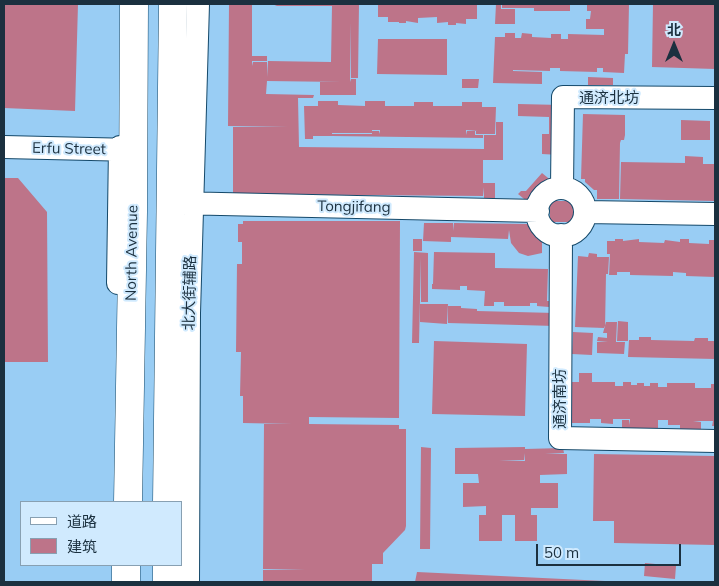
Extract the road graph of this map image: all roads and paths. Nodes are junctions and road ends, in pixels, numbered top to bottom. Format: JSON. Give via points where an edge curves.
{"nodes":[{"id":1,"x":121,"y":4,"type":"edge"},
{"id":2,"x":134,"y":4,"type":"edge"},
{"id":3,"x":173,"y":4,"type":"edge"},
{"id":4,"x":198,"y":4,"type":"edge"},
{"id":5,"x":715,"y":98,"type":"edge"},
{"id":6,"x":4,"y":147,"type":"edge"},
{"id":7,"x":127,"y":150,"type":"junction"},
{"id":8,"x":562,"y":188,"type":"junction"},
{"id":9,"x":181,"y":204,"type":"junction"},
{"id":10,"x":538,"y":210,"type":"junction"},
{"id":11,"x":585,"y":212,"type":"junction"},
{"id":12,"x":715,"y":214,"type":"edge"},
{"id":13,"x":561,"y":235,"type":"junction"},
{"id":14,"x":715,"y":441,"type":"edge"},
{"id":15,"x":116,"y":501,"type":"edge"},
{"id":16,"x":128,"y":501,"type":"edge"},
{"id":17,"x":167,"y":501,"type":"edge"},
{"id":18,"x":115,"y":566,"type":"edge"},
{"id":19,"x":126,"y":566,"type":"edge"},
{"id":20,"x":167,"y":566,"type":"edge"},
{"id":21,"x":115,"y":582,"type":"edge"},
{"id":22,"x":126,"y":582,"type":"edge"},
{"id":23,"x":167,"y":582,"type":"edge"},
{"id":24,"x":188,"y":582,"type":"edge"}],
"edges":[{"from":1,"to":7,"type":"street"},
{"from":2,"to":7,"type":"main road","name":"North Avenue"},
{"from":3,"to":9,"type":"main road"},
{"from":4,"to":9,"type":"street","name":"北大街辅路"},
{"from":5,"to":8,"type":"street","name":"通济北坊","via":[[563,97]]},
{"from":6,"to":7,"type":"street","name":"Erfu Street"},
{"from":7,"to":15,"type":"street"},
{"from":7,"to":16,"type":"main road","name":"North Avenue"},
{"from":8,"to":10,"type":"street","via":[[545,194]]},
{"from":8,"to":11,"type":"street","via":[[579,195]]},
{"from":9,"to":10,"type":"street","name":"Tongjifang"},
{"from":9,"to":17,"type":"main road"},
{"from":9,"to":24,"type":"street","name":"北大街辅路","via":[[189,323]]},
{"from":10,"to":13,"type":"street","via":[[544,228],[554,235]]},
{"from":11,"to":12,"type":"street"},
{"from":11,"to":13,"type":"street","via":[[578,230]]},
{"from":13,"to":14,"type":"street","name":"通济南坊","via":[[560,438]]},
{"from":18,"to":21,"type":"street"},
{"from":19,"to":22,"type":"main road"},
{"from":20,"to":23,"type":"main road"}]}
